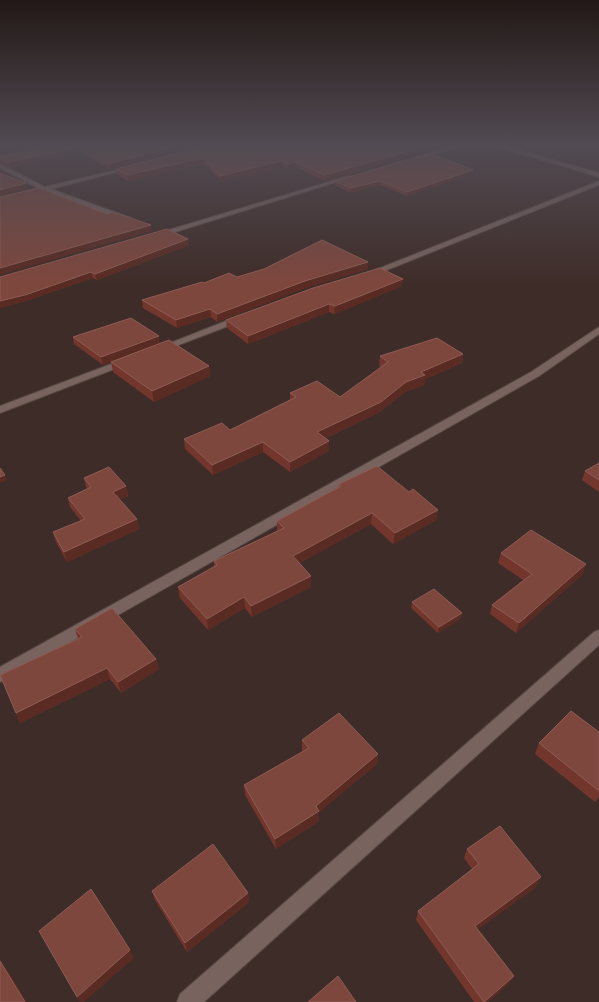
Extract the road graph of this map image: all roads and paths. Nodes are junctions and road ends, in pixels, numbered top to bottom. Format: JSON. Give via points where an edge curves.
{"nodes":[{"id":1,"x":37,"y":191,"type":"edge"},
{"id":2,"x":49,"y":191,"type":"edge"},
{"id":3,"x":305,"y":191,"type":"edge"},
{"id":4,"x":580,"y":191,"type":"edge"},
{"id":5,"x":0,"y":200,"type":"edge"},
{"id":6,"x":132,"y":220,"type":"edge"},
{"id":7,"x":150,"y":226,"type":"edge"},
{"id":8,"x":167,"y":232,"type":"junction"},
{"id":9,"x":149,"y":237,"type":"edge"},
{"id":10,"x":361,"y":276,"type":"edge"},
{"id":11,"x":254,"y":313,"type":"edge"},
{"id":12,"x":599,"y":330,"type":"edge"},
{"id":13,"x":153,"y":352,"type":"edge"},
{"id":14,"x":134,"y":358,"type":"edge"},
{"id":15,"x":0,"y":410,"type":"edge"},
{"id":16,"x":599,"y":636,"type":"edge"},
{"id":17,"x":0,"y":675,"type":"edge"},
{"id":18,"x":188,"y":1002,"type":"edge"}],
"edges":[{"from":1,"to":5,"type":"street"},
{"from":2,"to":6,"type":"street"},
{"from":3,"to":8,"type":"street"},
{"from":4,"to":10,"type":"street"},
{"from":7,"to":8,"type":"street"},
{"from":8,"to":9,"type":"street"},
{"from":11,"to":13,"type":"street"},
{"from":12,"to":17,"type":"street","via":[[535,374]]},
{"from":14,"to":15,"type":"street"},
{"from":16,"to":18,"type":"street"}]}
